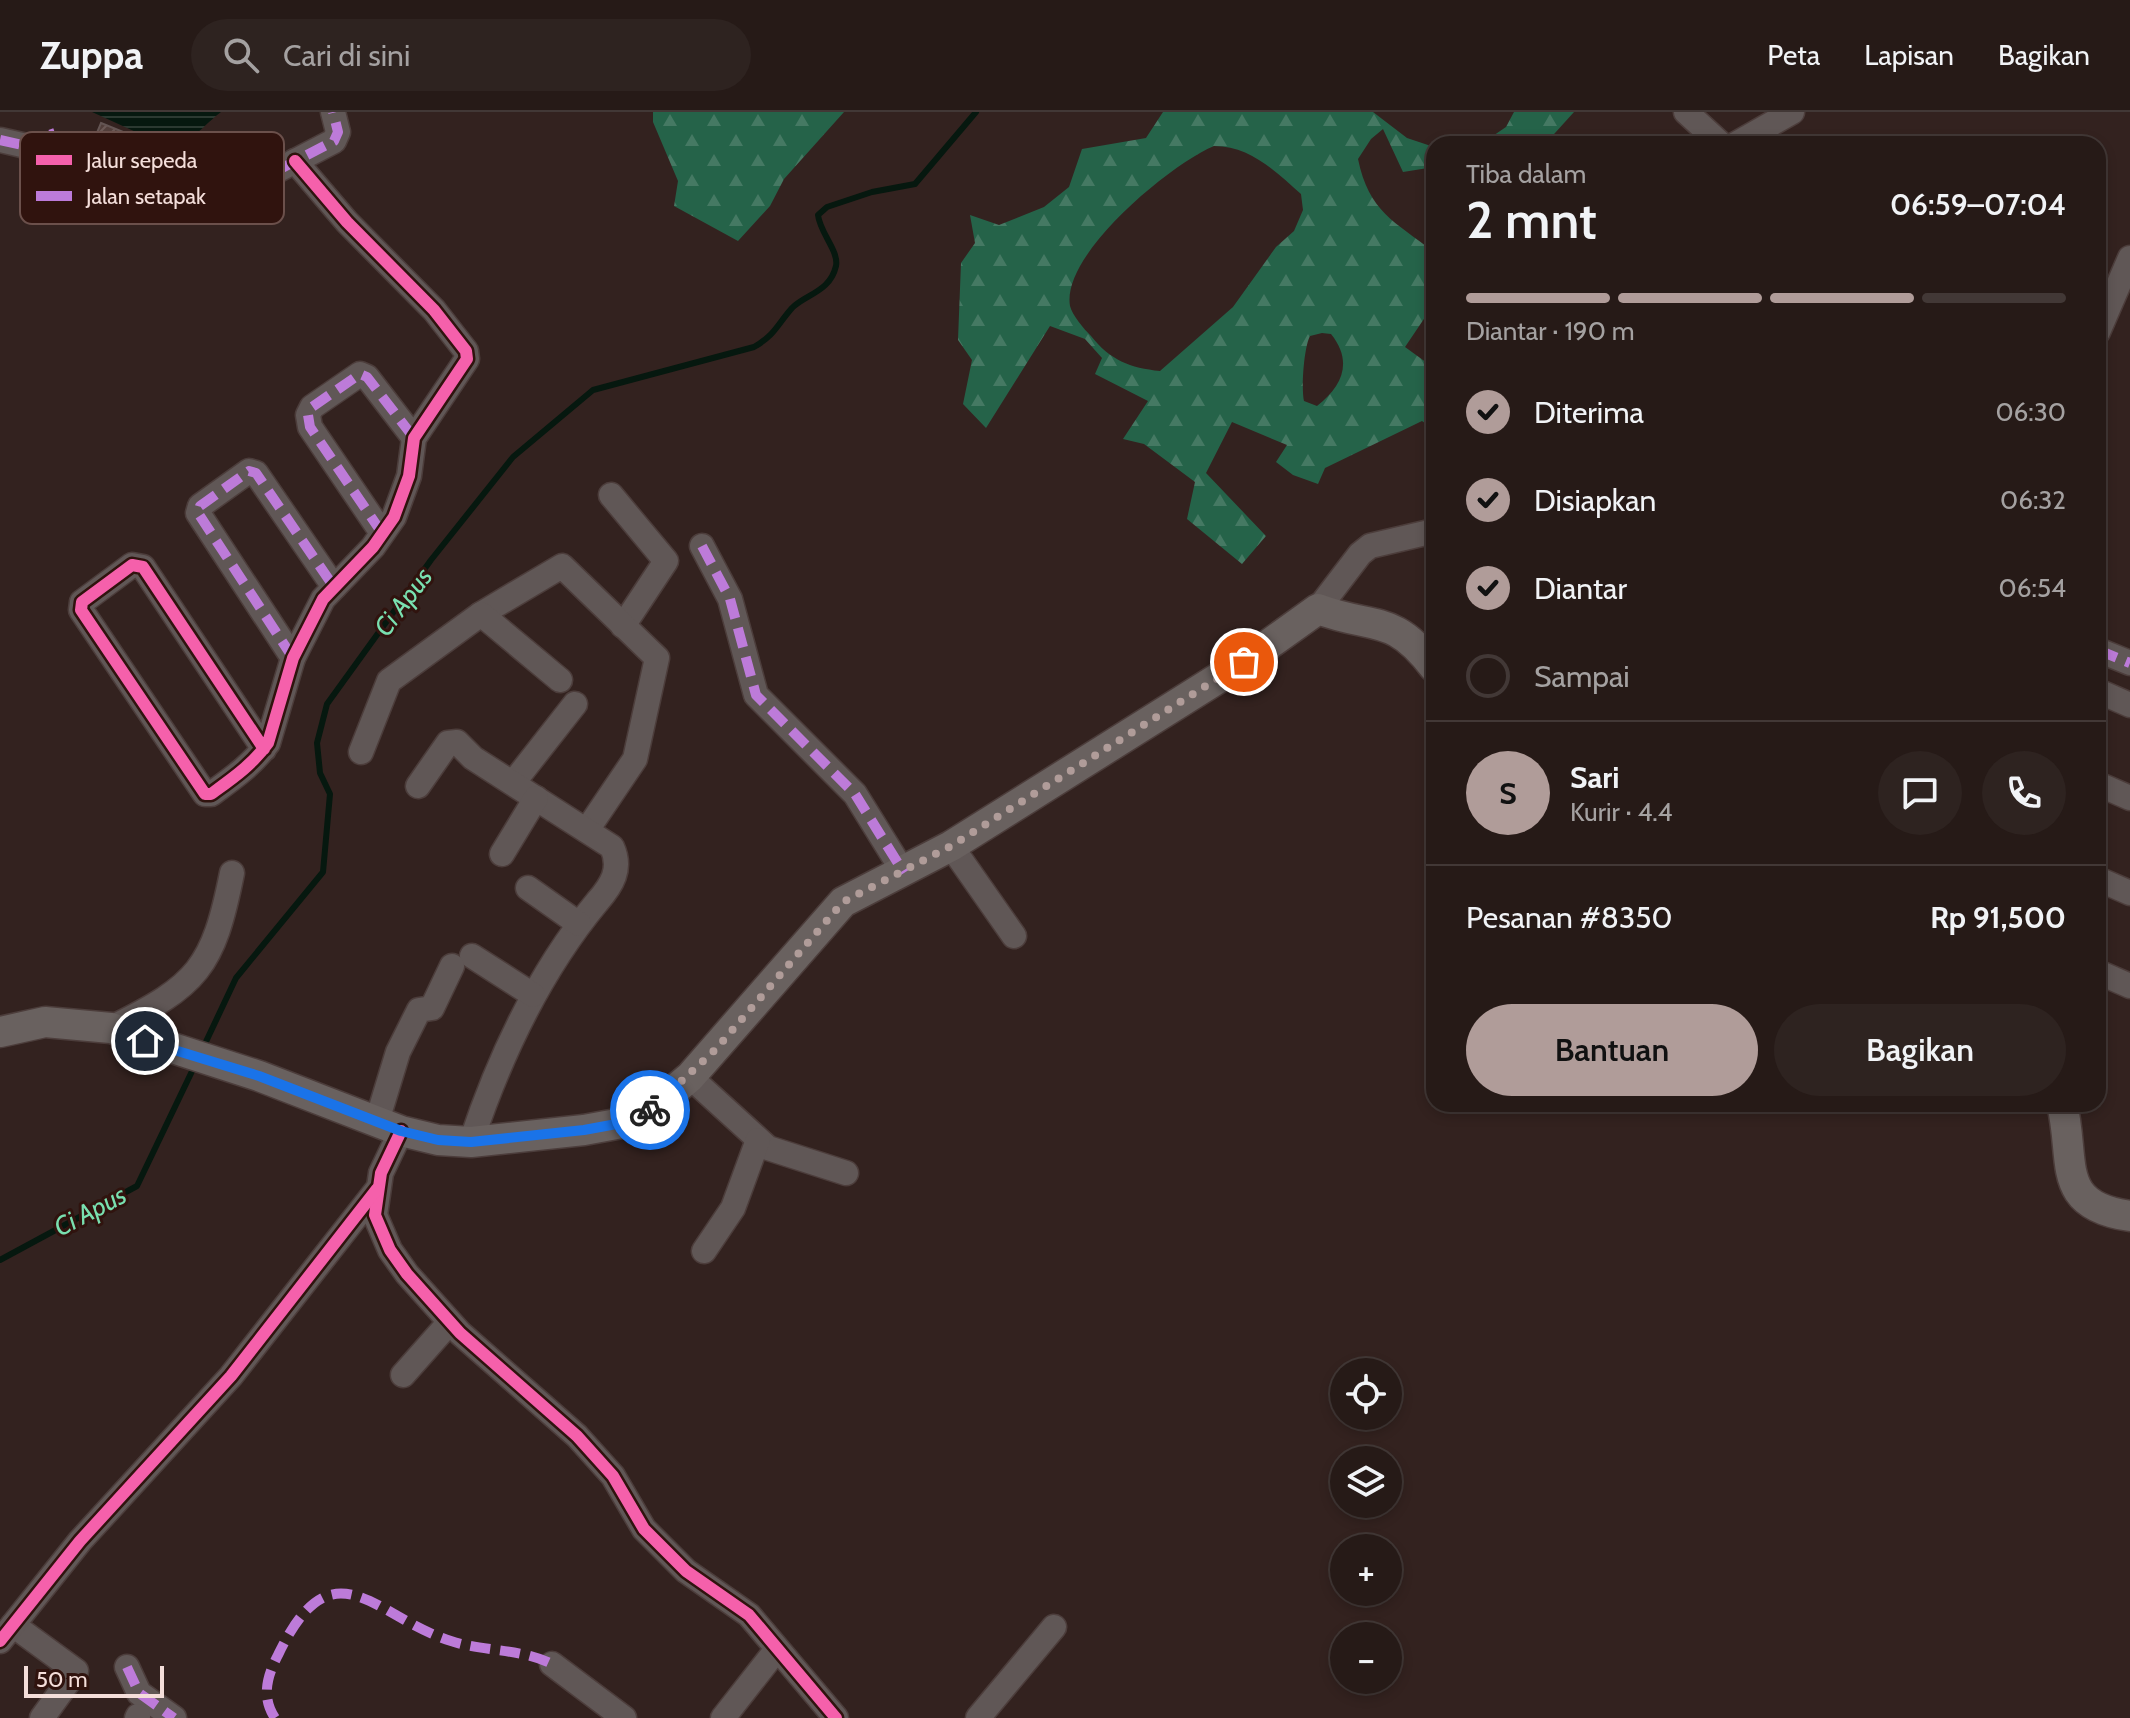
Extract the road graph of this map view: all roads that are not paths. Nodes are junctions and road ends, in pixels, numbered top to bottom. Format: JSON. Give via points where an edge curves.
{"nodes":[{"id":1,"x":333,"y":112,"type":"edge"},
{"id":2,"x":1686,"y":112,"type":"edge"},
{"id":3,"x":1792,"y":112,"type":"edge"},
{"id":4,"x":1712,"y":136,"type":"edge"},
{"id":5,"x":1750,"y":136,"type":"edge"},
{"id":6,"x":0,"y":140,"type":"edge"},
{"id":7,"x":20,"y":145,"type":"edge"},
{"id":8,"x":295,"y":161,"type":"junction"},
{"id":9,"x":284,"y":167,"type":"edge"},
{"id":10,"x":2130,"y":258,"type":"edge"},
{"id":11,"x":2106,"y":314,"type":"edge"},
{"id":12,"x":414,"y":438,"type":"junction"},
{"id":13,"x":611,"y":495,"type":"dead end"},
{"id":14,"x":382,"y":533,"type":"junction"},
{"id":15,"x":1426,"y":533,"type":"edge"},
{"id":16,"x":702,"y":546,"type":"dead end"},
{"id":17,"x":334,"y":587,"type":"junction"},
{"id":18,"x":1318,"y":609,"type":"junction"},
{"id":19,"x":481,"y":614,"type":"junction"},
{"id":20,"x":623,"y":626,"type":"junction"},
{"id":21,"x":2106,"y":653,"type":"edge"},
{"id":22,"x":1426,"y":656,"type":"edge"},
{"id":23,"x":293,"y":658,"type":"junction"},
{"id":24,"x":2130,"y":663,"type":"edge"},
{"id":25,"x":560,"y":680,"type":"dead end"},
{"id":26,"x":2106,"y":694,"type":"edge"},
{"id":27,"x":575,"y":704,"type":"dead end"},
{"id":28,"x":2130,"y":705,"type":"edge"},
{"id":29,"x":264,"y":749,"type":"junction"},
{"id":30,"x":361,"y":752,"type":"dead end"},
{"id":31,"x":513,"y":783,"type":"junction"},
{"id":32,"x":418,"y":786,"type":"dead end"},
{"id":33,"x":2106,"y":788,"type":"edge"},
{"id":34,"x":536,"y":798,"type":"junction"},
{"id":35,"x":2130,"y":798,"type":"edge"},
{"id":36,"x":587,"y":830,"type":"junction"},
{"id":37,"x":951,"y":846,"type":"junction"},
{"id":38,"x":502,"y":854,"type":"dead end"},
{"id":39,"x":232,"y":873,"type":"dead end"},
{"id":40,"x":904,"y":873,"type":"junction"},
{"id":41,"x":2106,"y":882,"type":"edge"},
{"id":42,"x":528,"y":888,"type":"dead end"},
{"id":43,"x":2130,"y":893,"type":"edge"},
{"id":44,"x":579,"y":924,"type":"junction"},
{"id":45,"x":1014,"y":936,"type":"dead end"},
{"id":46,"x":2106,"y":976,"type":"edge"},
{"id":47,"x":2130,"y":986,"type":"edge"},
{"id":48,"x":533,"y":995,"type":"junction"},
{"id":49,"x":111,"y":1028,"type":"junction"},
{"id":50,"x":0,"y":1032,"type":"edge"},
{"id":51,"x":690,"y":1077,"type":"junction"},
{"id":52,"x":2063,"y":1112,"type":"edge"},
{"id":53,"x":389,"y":1126,"type":"junction"},
{"id":54,"x":758,"y":1140,"type":"junction"},
{"id":55,"x":471,"y":1142,"type":"junction"},
{"id":56,"x":846,"y":1173,"type":"dead end"},
{"id":57,"x":377,"y":1189,"type":"junction"},
{"id":58,"x":2130,"y":1216,"type":"edge"},
{"id":59,"x":704,"y":1251,"type":"dead end"},
{"id":60,"x":449,"y":1323,"type":"junction"},
{"id":61,"x":403,"y":1375,"type":"dead end"},
{"id":62,"x":1054,"y":1627,"type":"dead end"},
{"id":63,"x":6,"y":1633,"type":"edge"},
{"id":64,"x":777,"y":1649,"type":"junction"},
{"id":65,"x":552,"y":1664,"type":"dead end"},
{"id":66,"x":127,"y":1667,"type":"dead end"},
{"id":67,"x":42,"y":1718,"type":"edge"},
{"id":68,"x":174,"y":1718,"type":"edge"},
{"id":69,"x":624,"y":1718,"type":"edge"},
{"id":70,"x":723,"y":1718,"type":"edge"},
{"id":71,"x":836,"y":1718,"type":"edge"},
{"id":72,"x":978,"y":1718,"type":"edge"}],
"edges":[{"from":1,"to":8,"type":"street","via":[[336,139]]},
{"from":2,"to":4,"type":"street"},
{"from":3,"to":5,"type":"street"},
{"from":6,"to":7,"type":"street"},
{"from":8,"to":9,"type":"street"},
{"from":8,"to":12,"type":"street","via":[[466,351],[467,359]]},
{"from":10,"to":11,"type":"street"},
{"from":12,"to":14,"type":"street","via":[[409,476]]},
{"from":12,"to":14,"type":"street","via":[[360,374],[308,415],[310,427]]},
{"from":13,"to":20,"type":"street","via":[[666,561]]},
{"from":14,"to":17,"type":"street"},
{"from":15,"to":18,"type":"street","via":[[1370,546]]},
{"from":16,"to":40,"type":"street","via":[[730,599],[756,695],[855,794]]},
{"from":17,"to":23,"type":"street"},
{"from":17,"to":23,"type":"street","via":[[256,473],[249,471],[200,506],[198,513]]},
{"from":18,"to":22,"type":"main road","via":[[1392,627]]},
{"from":18,"to":37,"type":"main road","via":[[1244,662]]},
{"from":19,"to":20,"type":"street","via":[[562,566]]},
{"from":19,"to":25,"type":"street"},
{"from":19,"to":30,"type":"street","via":[[389,681]]},
{"from":20,"to":36,"type":"street","via":[[657,658],[635,759]]},
{"from":21,"to":24,"type":"street"},
{"from":23,"to":29,"type":"street"},
{"from":26,"to":28,"type":"street"},
{"from":27,"to":31,"type":"street"},
{"from":29,"to":29,"type":"street","via":[[252,765],[205,794],[81,610],[82,602],[132,565],[143,567]]},
{"from":31,"to":32,"type":"street","via":[[457,742],[443,749]]},
{"from":31,"to":34,"type":"street"},
{"from":33,"to":35,"type":"street"},
{"from":34,"to":36,"type":"street"},
{"from":34,"to":38,"type":"street"},
{"from":36,"to":44,"type":"street","via":[[612,847],[617,859],[613,883]]},
{"from":37,"to":40,"type":"main road"},
{"from":37,"to":45,"type":"street"},
{"from":39,"to":49,"type":"street","via":[[223,920],[204,965],[160,1003]]},
{"from":40,"to":51,"type":"main road","via":[[832,911]]},
{"from":41,"to":43,"type":"street"},
{"from":42,"to":44,"type":"street"},
{"from":44,"to":48,"type":"street"},
{"from":46,"to":47,"type":"street"},
{"from":48,"to":53,"type":"street","via":[[462,961],[432,1008],[419,1010],[405,1036]]},
{"from":48,"to":55,"type":"street","via":[[490,1084]]},
{"from":49,"to":50,"type":"main road","via":[[45,1022]]},
{"from":49,"to":53,"type":"main road"},
{"from":51,"to":54,"type":"street"},
{"from":51,"to":55,"type":"main road","via":[[653,1108],[622,1123]]},
{"from":52,"to":58,"type":"main road","via":[[2074,1189],[2102,1211]]},
{"from":53,"to":55,"type":"main road","via":[[438,1140]]},
{"from":53,"to":57,"type":"street"},
{"from":54,"to":56,"type":"street","via":[[777,1153]]},
{"from":54,"to":59,"type":"street","via":[[733,1208]]},
{"from":57,"to":60,"type":"street","via":[[379,1230],[407,1274]]},
{"from":57,"to":63,"type":"street","via":[[231,1376],[80,1541]]},
{"from":60,"to":61,"type":"street"},
{"from":60,"to":64,"type":"street","via":[[577,1436],[613,1476],[651,1536],[686,1571],[738,1605]]},
{"from":62,"to":72,"type":"street"},
{"from":63,"to":67,"type":"street","via":[[76,1671]]},
{"from":64,"to":70,"type":"street"},
{"from":64,"to":71,"type":"street"},
{"from":65,"to":69,"type":"street"},
{"from":66,"to":68,"type":"street","via":[[139,1693]]}]}
